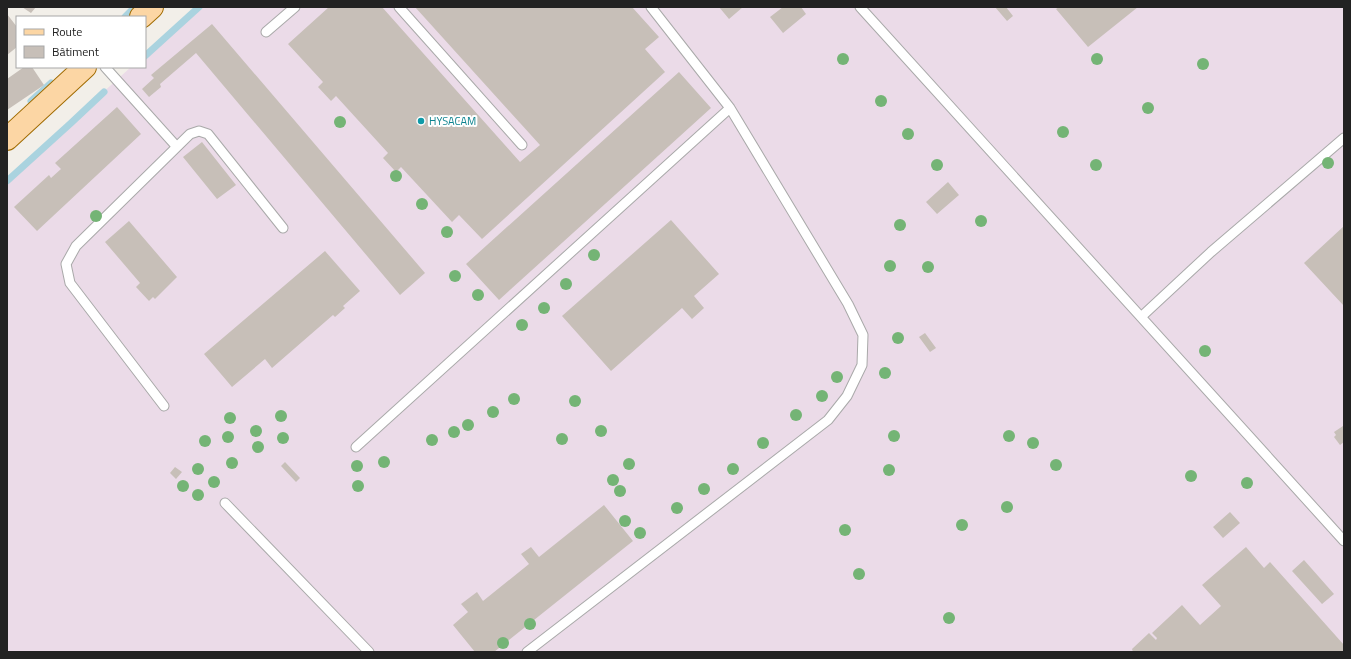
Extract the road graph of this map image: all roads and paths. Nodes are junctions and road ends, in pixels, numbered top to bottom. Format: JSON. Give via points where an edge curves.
{"nodes":[{"id":1,"x":152,"y":7,"type":"edge"},
{"id":2,"x":295,"y":7,"type":"edge"},
{"id":3,"x":399,"y":7,"type":"edge"},
{"id":4,"x":651,"y":7,"type":"edge"},
{"id":5,"x":860,"y":7,"type":"edge"},
{"id":6,"x":142,"y":16,"type":"edge"},
{"id":7,"x":266,"y":32,"type":"dead end"},
{"id":8,"x":84,"y":68,"type":"edge"},
{"id":9,"x":106,"y":68,"type":"edge"},
{"id":10,"x":730,"y":108,"type":"junction"},
{"id":11,"x":1344,"y":138,"type":"edge"},
{"id":12,"x":7,"y":139,"type":"edge"},
{"id":13,"x":522,"y":145,"type":"dead end"},
{"id":14,"x":177,"y":147,"type":"junction"},
{"id":15,"x":283,"y":228,"type":"dead end"},
{"id":16,"x":1141,"y":317,"type":"junction"},
{"id":17,"x":164,"y":406,"type":"dead end"},
{"id":18,"x":356,"y":447,"type":"dead end"},
{"id":19,"x":226,"y":503,"type":"dead end"},
{"id":20,"x":1344,"y":541,"type":"edge"},
{"id":21,"x":369,"y":652,"type":"edge"},
{"id":22,"x":527,"y":652,"type":"edge"}],
"edges":[{"from":1,"to":6,"type":"main road"},
{"from":2,"to":7,"type":"lane"},
{"from":3,"to":13,"type":"lane"},
{"from":4,"to":10,"type":"lane"},
{"from":5,"to":16,"type":"lane"},
{"from":8,"to":12,"type":"main road"},
{"from":9,"to":14,"type":"lane"},
{"from":10,"to":18,"type":"lane"},
{"from":10,"to":22,"type":"lane","via":[[848,304],[863,335],[862,364],[847,396],[828,420]]},
{"from":11,"to":16,"type":"lane","via":[[1211,252]]},
{"from":14,"to":15,"type":"lane","via":[[190,134],[199,131],[208,134]]},
{"from":14,"to":17,"type":"lane","via":[[76,246],[66,264],[70,283]]},
{"from":16,"to":20,"type":"lane"},
{"from":19,"to":21,"type":"lane"}]}
